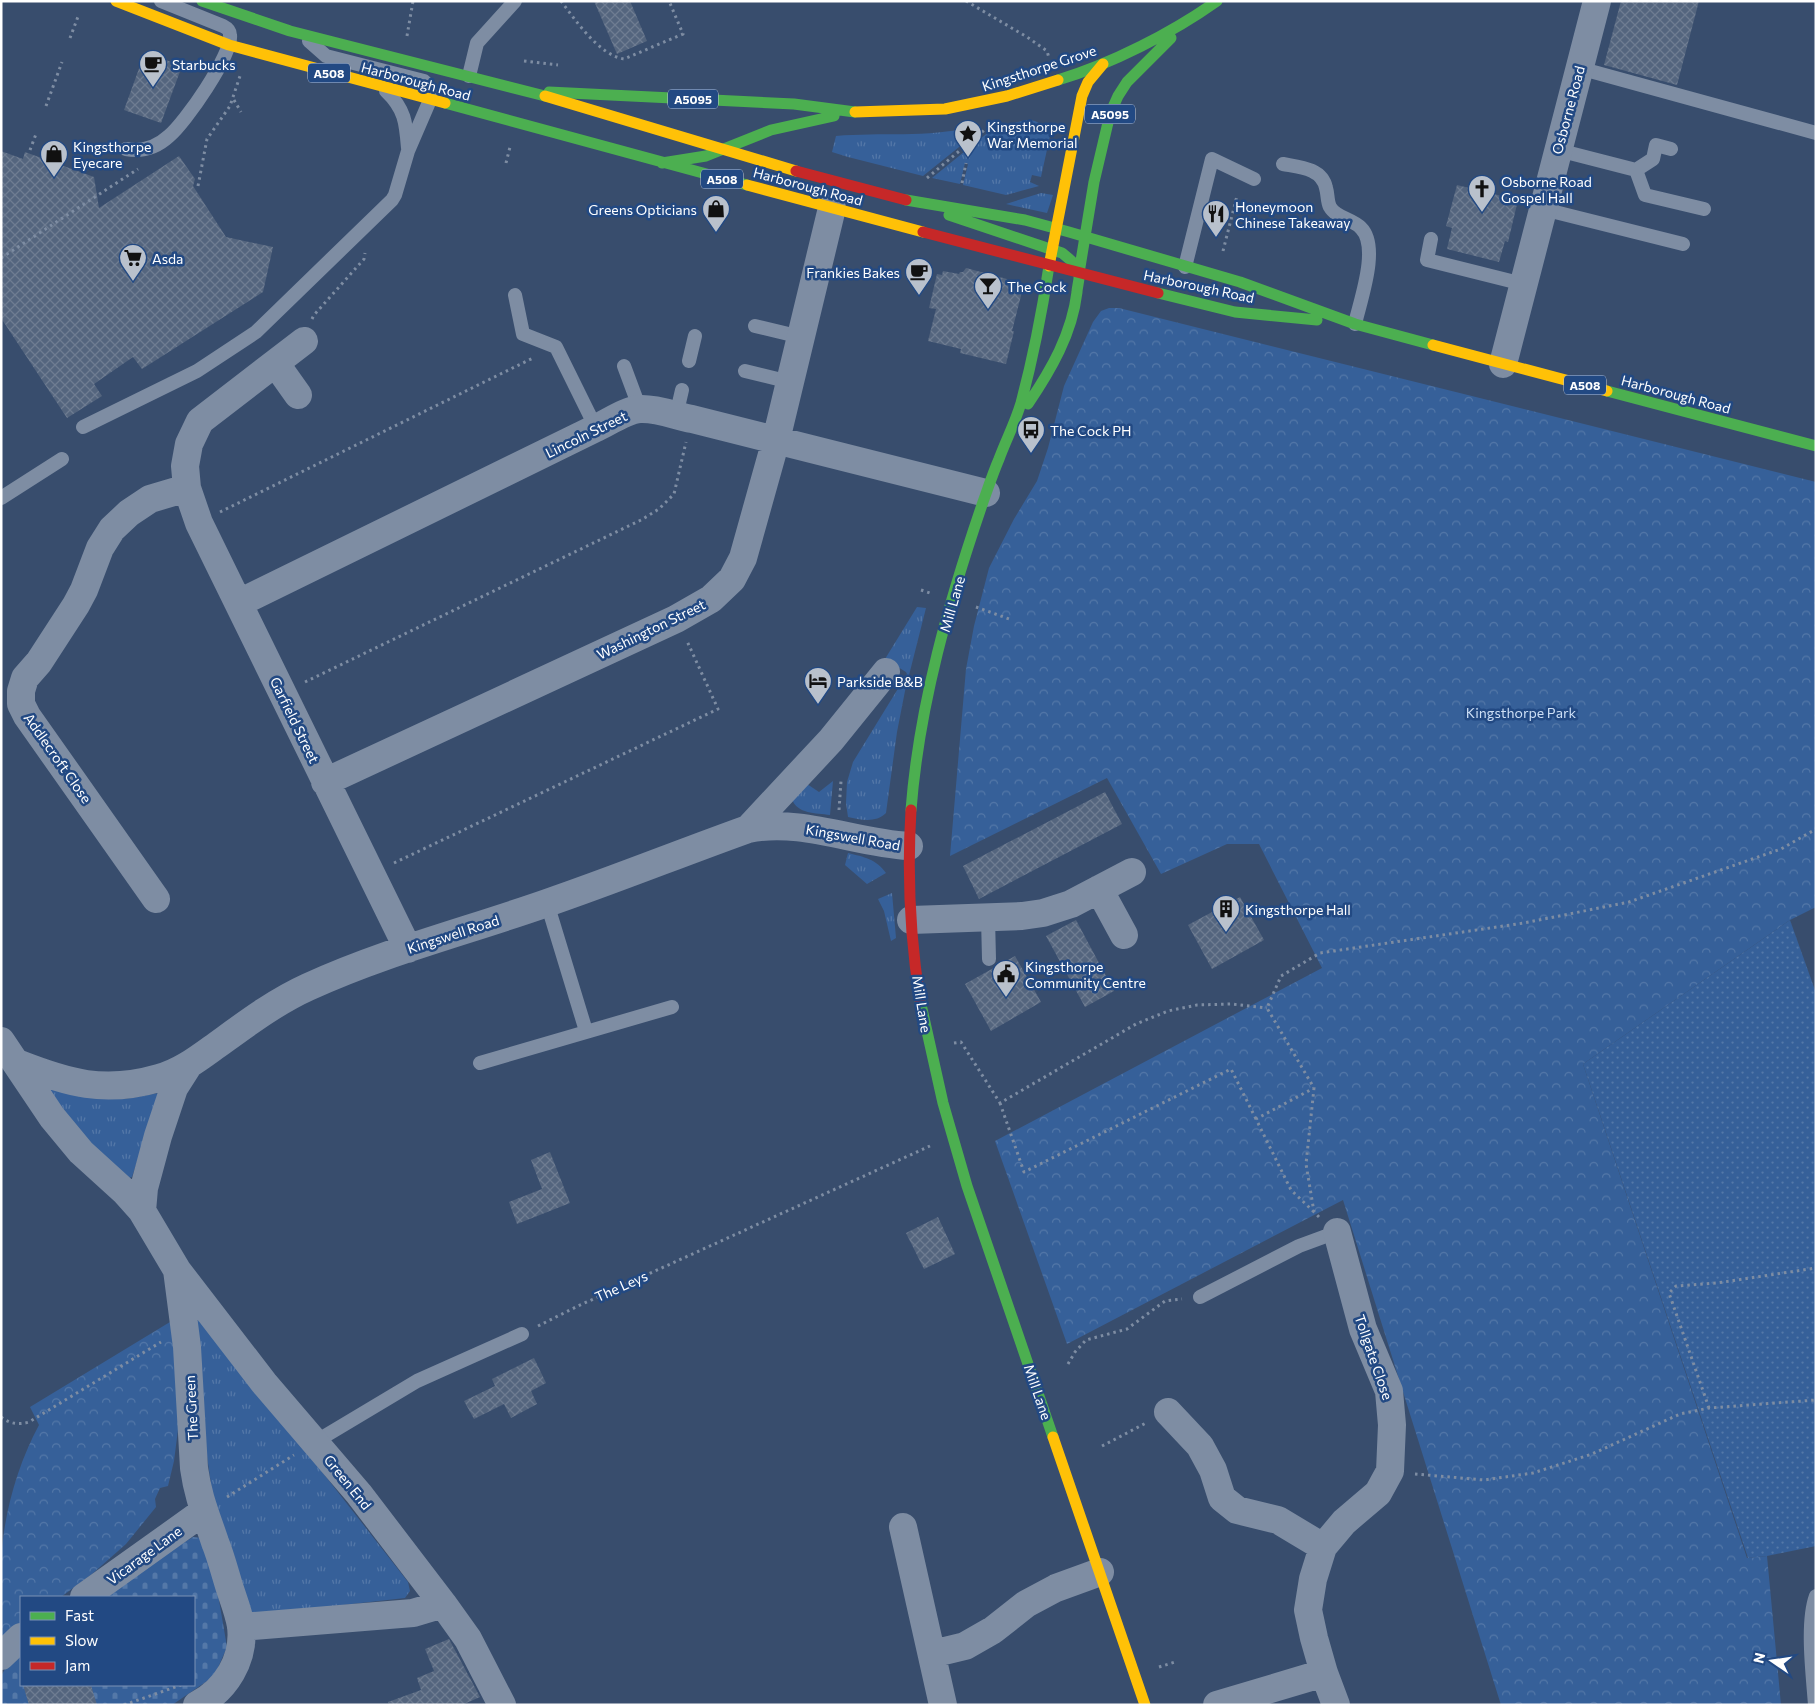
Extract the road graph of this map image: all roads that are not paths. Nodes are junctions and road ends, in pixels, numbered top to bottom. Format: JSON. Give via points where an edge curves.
{"nodes":[{"id":1,"x":116,"y":1,"type":"edge"},
{"id":2,"x":161,"y":1,"type":"edge"},
{"id":3,"x":202,"y":1,"type":"edge"},
{"id":4,"x":515,"y":1,"type":"edge"},
{"id":5,"x":1217,"y":1,"type":"edge"},
{"id":6,"x":1597,"y":1,"type":"edge"},
{"id":7,"x":1190,"y":20,"type":"junction"},
{"id":8,"x":300,"y":34,"type":"junction"},
{"id":9,"x":229,"y":45,"type":"junction"},
{"id":10,"x":1103,"y":64,"type":"junction"},
{"id":11,"x":1579,"y":68,"type":"junction"},
{"id":12,"x":468,"y":76,"type":"junction"},
{"id":13,"x":382,"y":88,"type":"junction"},
{"id":14,"x":530,"y":91,"type":"junction"},
{"id":15,"x":430,"y":100,"type":"junction"},
{"id":16,"x":855,"y":112,"type":"junction"},
{"id":17,"x":1816,"y":133,"type":"edge"},
{"id":18,"x":126,"y":149,"type":"dead end"},
{"id":19,"x":1671,"y":149,"type":"dead end"},
{"id":20,"x":723,"y":150,"type":"junction"},
{"id":21,"x":1558,"y":150,"type":"junction"},
{"id":22,"x":408,"y":151,"type":"junction"},
{"id":23,"x":662,"y":162,"type":"junction"},
{"id":24,"x":1283,"y":164,"type":"dead end"},
{"id":25,"x":1636,"y":170,"type":"junction"},
{"id":26,"x":1254,"y":179,"type":"dead end"},
{"id":27,"x":906,"y":200,"type":"junction"},
{"id":28,"x":832,"y":208,"type":"junction"},
{"id":29,"x":1542,"y":209,"type":"junction"},
{"id":30,"x":1704,"y":209,"type":"dead end"},
{"id":31,"x":1056,"y":228,"type":"junction"},
{"id":32,"x":1085,"y":237,"type":"junction"},
{"id":33,"x":1432,"y":239,"type":"dead end"},
{"id":34,"x":1683,"y":244,"type":"dead end"},
{"id":35,"x":1052,"y":249,"type":"junction"},
{"id":36,"x":1015,"y":257,"type":"junction"},
{"id":37,"x":1049,"y":266,"type":"junction"},
{"id":38,"x":1185,"y":266,"type":"junction"},
{"id":39,"x":1028,"y":268,"type":"dead end"},
{"id":40,"x":1079,"y":273,"type":"junction"},
{"id":41,"x":1523,"y":284,"type":"junction"},
{"id":42,"x":1035,"y":285,"type":"dead end"},
{"id":43,"x":515,"y":295,"type":"dead end"},
{"id":44,"x":1355,"y":324,"type":"junction"},
{"id":45,"x":755,"y":326,"type":"dead end"},
{"id":46,"x":695,"y":336,"type":"dead end"},
{"id":47,"x":801,"y":337,"type":"junction"},
{"id":48,"x":304,"y":341,"type":"road end"},
{"id":49,"x":1022,"y":349,"type":"dead end"},
{"id":50,"x":689,"y":361,"type":"dead end"},
{"id":51,"x":276,"y":364,"type":"junction"},
{"id":52,"x":1502,"y":364,"type":"junction"},
{"id":53,"x":624,"y":366,"type":"dead end"},
{"id":54,"x":745,"y":371,"type":"dead end"},
{"id":55,"x":790,"y":382,"type":"junction"},
{"id":56,"x":682,"y":390,"type":"dead end"},
{"id":57,"x":298,"y":395,"type":"dead end"},
{"id":58,"x":640,"y":409,"type":"junction"},
{"id":59,"x":684,"y":418,"type":"junction"},
{"id":60,"x":1014,"y":424,"type":"junction"},
{"id":61,"x":83,"y":427,"type":"dead end"},
{"id":62,"x":596,"y":428,"type":"junction"},
{"id":63,"x":776,"y":440,"type":"junction"},
{"id":64,"x":1816,"y":446,"type":"edge"},
{"id":65,"x":62,"y":460,"type":"dead end"},
{"id":66,"x":187,"y":488,"type":"junction"},
{"id":67,"x":977,"y":491,"type":"junction"},
{"id":68,"x":1,"y":498,"type":"edge"},
{"id":69,"x":239,"y":603,"type":"junction"},
{"id":70,"x":886,"y":672,"type":"dead end"},
{"id":71,"x":325,"y":782,"type":"junction"},
{"id":72,"x":899,"y":804,"type":"dead end"},
{"id":73,"x":748,"y":829,"type":"junction"},
{"id":74,"x":908,"y":846,"type":"junction"},
{"id":75,"x":1132,"y":872,"type":"dead end"},
{"id":76,"x":1099,"y":889,"type":"junction"},
{"id":77,"x":156,"y":899,"type":"dead end"},
{"id":78,"x":547,"y":903,"type":"junction"},
{"id":79,"x":988,"y":918,"type":"junction"},
{"id":80,"x":911,"y":920,"type":"junction"},
{"id":81,"x":1124,"y":935,"type":"dead end"},
{"id":82,"x":408,"y":950,"type":"junction"},
{"id":83,"x":989,"y":959,"type":"dead end"},
{"id":84,"x":672,"y":1007,"type":"dead end"},
{"id":85,"x":586,"y":1031,"type":"junction"},
{"id":86,"x":1,"y":1041,"type":"edge"},
{"id":87,"x":17,"y":1063,"type":"junction"},
{"id":88,"x":480,"y":1063,"type":"dead end"},
{"id":89,"x":188,"y":1066,"type":"junction"},
{"id":90,"x":142,"y":1212,"type":"junction"},
{"id":91,"x":1337,"y":1232,"type":"joint"},
{"id":92,"x":177,"y":1270,"type":"junction"},
{"id":93,"x":1200,"y":1297,"type":"road end"},
{"id":94,"x":522,"y":1334,"type":"road end"},
{"id":95,"x":1168,"y":1412,"type":"road end"},
{"id":96,"x":316,"y":1442,"type":"junction"},
{"id":97,"x":203,"y":1512,"type":"junction"},
{"id":98,"x":903,"y":1527,"type":"dead end"},
{"id":99,"x":1323,"y":1547,"type":"junction"},
{"id":100,"x":1100,"y":1572,"type":"junction"},
{"id":101,"x":85,"y":1596,"type":"edge"},
{"id":102,"x":1816,"y":1596,"type":"edge"},
{"id":103,"x":443,"y":1604,"type":"junction"},
{"id":104,"x":241,"y":1627,"type":"junction"},
{"id":105,"x":20,"y":1639,"type":"edge"},
{"id":106,"x":932,"y":1654,"type":"junction"},
{"id":107,"x":1,"y":1656,"type":"edge"},
{"id":108,"x":1324,"y":1673,"type":"junction"},
{"id":109,"x":197,"y":1705,"type":"edge"},
{"id":110,"x":502,"y":1705,"type":"edge"},
{"id":111,"x":943,"y":1705,"type":"edge"},
{"id":112,"x":1145,"y":1705,"type":"edge"},
{"id":113,"x":1217,"y":1705,"type":"edge"},
{"id":114,"x":1336,"y":1705,"type":"edge"},
{"id":115,"x":1815,"y":1705,"type":"edge"}],
"edges":[{"from":1,"to":9,"type":"main road","name":"Harborough Road","number":"A508"},
{"from":2,"to":9,"type":"lane","via":[[223,26],[230,35]]},
{"from":3,"to":8,"type":"main road","name":"Harborough Road","number":"A508"},
{"from":4,"to":12,"type":"lane","via":[[477,43]]},
{"from":5,"to":7,"type":"main road","name":"Kingsthorpe Grove","number":"A5095"},
{"from":6,"to":11,"type":"street","name":"Osborne Road"},
{"from":7,"to":10,"type":"main road","name":"Kingsthorpe Grove","number":"A5095"},
{"from":7,"to":32,"type":"main road","number":"A5095","via":[[1127,82],[1118,96],[1110,114],[1094,182]]},
{"from":8,"to":12,"type":"main road","name":"Harborough Road","number":"A508"},
{"from":8,"to":15,"type":"lane","via":[[326,56],[424,81],[429,85]]},
{"from":9,"to":13,"type":"main road","name":"Harborough Road","number":"A508"},
{"from":9,"to":18,"type":"lane","via":[[202,94],[175,130],[154,146],[141,150]]},
{"from":10,"to":16,"type":"main road","name":"Kingsthorpe Grove","number":"A5095","via":[[974,104],[922,111]]},
{"from":10,"to":31,"type":"main road","name":"Mill Lane","via":[[1088,82],[1082,96]]},
{"from":11,"to":17,"type":"lane"},
{"from":11,"to":21,"type":"street","name":"Osborne Road"},
{"from":12,"to":14,"type":"main road","name":"Harborough Road","number":"A508"},
{"from":13,"to":15,"type":"main road","name":"Harborough Road","number":"A508"},
{"from":13,"to":22,"type":"lane","via":[[403,113]]},
{"from":14,"to":16,"type":"main road","name":"Kingsthorpe Grove","number":"A5095","via":[[794,104]]},
{"from":14,"to":20,"type":"main road","name":"Harborough Road","number":"A508"},
{"from":15,"to":22,"type":"lane"},
{"from":15,"to":23,"type":"main road","name":"Harborough Road","number":"A508"},
{"from":16,"to":20,"type":"main road","name":"Kingsthorpe Grove","number":"A5095","via":[[771,130]]},
{"from":19,"to":25,"type":"lane","via":[[1656,145],[1653,159]]},
{"from":20,"to":23,"type":"main road","name":"Kingsthorpe Grove","number":"A5095","via":[[688,160]]},
{"from":20,"to":27,"type":"main road","name":"Harborough Road","number":"A508"},
{"from":21,"to":25,"type":"lane"},
{"from":21,"to":29,"type":"street","name":"Osborne Road"},
{"from":22,"to":61,"type":"lane","via":[[392,200],[256,332],[197,371]]},
{"from":23,"to":28,"type":"main road","name":"Harborough Road","number":"A508"},
{"from":24,"to":44,"type":"lane","via":[[1318,174],[1326,187],[1330,208],[1356,224],[1366,236],[1368,265]]},
{"from":25,"to":30,"type":"lane","via":[[1645,195]]},
{"from":26,"to":38,"type":"lane","via":[[1212,159]]},
{"from":27,"to":31,"type":"main road","name":"Harborough Road","number":"A508"},
{"from":27,"to":35,"type":"main road","number":"A508"},
{"from":28,"to":36,"type":"main road","name":"Harborough Road","number":"A508"},
{"from":28,"to":47,"type":"street","name":"Washington Street"},
{"from":29,"to":34,"type":"lane"},
{"from":29,"to":41,"type":"street","name":"Osborne Road"},
{"from":31,"to":32,"type":"main road","name":"Harborough Road","number":"A508"},
{"from":31,"to":35,"type":"main road","name":"Mill Lane"},
{"from":32,"to":38,"type":"main road","name":"Harborough Road","number":"A508"},
{"from":32,"to":40,"type":"main road","name":"Mill Lane"},
{"from":33,"to":41,"type":"lane","via":[[1427,260]]},
{"from":35,"to":37,"type":"main road","name":"Mill Lane"},
{"from":35,"to":40,"type":"main road","via":[[1070,259]]},
{"from":36,"to":37,"type":"main road","name":"Harborough Road","number":"A508"},
{"from":36,"to":39,"type":"main road"},
{"from":37,"to":40,"type":"main road","name":"Harborough Road","number":"A508"},
{"from":37,"to":60,"type":"main road","name":"Mill Lane","via":[[1029,369]]},
{"from":38,"to":44,"type":"main road","name":"Harborough Road","number":"A508","via":[[1240,282]]},
{"from":40,"to":44,"type":"main road","name":"Harborough Road","number":"A508","via":[[1235,312]]},
{"from":40,"to":60,"type":"main road","name":"Mill Lane","via":[[1074,310],[1059,349],[1043,382]]},
{"from":41,"to":52,"type":"street","name":"Osborne Road"},
{"from":42,"to":49,"type":"main road"},
{"from":43,"to":62,"type":"lane","via":[[523,334],[556,347]]},
{"from":44,"to":52,"type":"main road","name":"Harborough Road","number":"A508"},
{"from":45,"to":47,"type":"lane"},
{"from":46,"to":50,"type":"lane"},
{"from":47,"to":55,"type":"street","name":"Washington Street"},
{"from":48,"to":51,"type":"street","name":"Garfield Street"},
{"from":51,"to":57,"type":"street"},
{"from":51,"to":66,"type":"street","name":"Garfield Street","via":[[200,421],[189,444],[185,466]]},
{"from":52,"to":64,"type":"main road","name":"Harborough Road","number":"A508"},
{"from":53,"to":58,"type":"lane"},
{"from":54,"to":55,"type":"lane"},
{"from":55,"to":63,"type":"street","name":"Washington Street"},
{"from":56,"to":59,"type":"lane"},
{"from":58,"to":59,"type":"street","name":"Lincoln Street"},
{"from":58,"to":62,"type":"street","name":"Lincoln Street"},
{"from":59,"to":63,"type":"street","name":"Lincoln Street"},
{"from":60,"to":67,"type":"main road","name":"Mill Lane"},
{"from":62,"to":69,"type":"street","name":"Lincoln Street"},
{"from":63,"to":67,"type":"street","name":"Lincoln Street"},
{"from":63,"to":71,"type":"street","name":"Washington Street","via":[[742,558],[732,579],[712,599],[676,619]]},
{"from":65,"to":68,"type":"lane"},
{"from":66,"to":69,"type":"street","name":"Garfield Street","via":[[199,523]]},
{"from":66,"to":77,"type":"street","name":"Addlecroft Close","via":[[150,498],[112,529],[100,548],[76,605],[25,678],[21,691],[22,704],[28,716]]},
{"from":67,"to":74,"type":"main road","name":"Mill Lane","via":[[953,600],[932,675],[916,767]]},
{"from":69,"to":71,"type":"street","name":"Garfield Street"},
{"from":70,"to":73,"type":"street","via":[[831,740]]},
{"from":71,"to":82,"type":"street","name":"Garfield Street"},
{"from":72,"to":74,"type":"main road"},
{"from":73,"to":74,"type":"street","name":"Kingswell Road","via":[[782,825],[886,845]]},
{"from":73,"to":78,"type":"street","name":"Kingswell Road"},
{"from":74,"to":80,"type":"main road","name":"Mill Lane"},
{"from":75,"to":76,"type":"street"},
{"from":76,"to":79,"type":"street","via":[[1071,904],[1043,913]]},
{"from":76,"to":81,"type":"street"},
{"from":78,"to":82,"type":"street","name":"Kingswell Road"},
{"from":78,"to":85,"type":"lane"},
{"from":79,"to":80,"type":"street"},
{"from":79,"to":83,"type":"lane"},
{"from":80,"to":100,"type":"main road","name":"Mill Lane","via":[[924,1022],[952,1136]]},
{"from":82,"to":89,"type":"street","name":"Kingswell Road","via":[[306,988],[269,1008]]},
{"from":84,"to":85,"type":"lane"},
{"from":85,"to":88,"type":"lane"},
{"from":86,"to":87,"type":"street","name":"The Green"},
{"from":87,"to":89,"type":"street","name":"Kingswell Road","via":[[80,1084],[104,1086],[133,1085],[162,1078]]},
{"from":87,"to":90,"type":"street","name":"The Green","via":[[52,1117],[81,1152]]},
{"from":89,"to":90,"type":"street","via":[[174,1088],[158,1136],[144,1188]]},
{"from":90,"to":92,"type":"street","name":"The Green"},
{"from":91,"to":93,"type":"lane","via":[[1299,1246]]},
{"from":91,"to":99,"type":"street","name":"Tollgate Close","via":[[1363,1329],[1389,1391],[1392,1425],[1390,1471],[1378,1494],[1344,1522]]},
{"from":92,"to":96,"type":"street","name":"Green End","via":[[264,1383]]},
{"from":92,"to":97,"type":"street","name":"The Green","via":[[190,1390],[196,1488]]},
{"from":94,"to":96,"type":"lane","via":[[416,1381]]},
{"from":95,"to":99,"type":"street","via":[[1200,1446],[1213,1470],[1222,1498],[1237,1510],[1278,1520]]},
{"from":96,"to":103,"type":"street","name":"Green End"},
{"from":97,"to":101,"type":"street","name":"Vicarage Lane"},
{"from":97,"to":104,"type":"street","name":"The Green","via":[[216,1542]]},
{"from":98,"to":106,"type":"street"},
{"from":99,"to":108,"type":"street","name":"Tollgate Close","via":[[1313,1578],[1308,1610]]},
{"from":100,"to":106,"type":"street","via":[[1056,1588],[1026,1604],[993,1630],[965,1646]]},
{"from":100,"to":112,"type":"main road","name":"Mill Lane"},
{"from":102,"to":115,"type":"lane","via":[[1811,1654]]},
{"from":103,"to":104,"type":"street","via":[[413,1613]]},
{"from":103,"to":110,"type":"street","name":"Green End","via":[[468,1639]]},
{"from":104,"to":109,"type":"street","via":[[239,1654],[234,1668],[217,1691]]},
{"from":105,"to":107,"type":"street"},
{"from":106,"to":111,"type":"street"},
{"from":108,"to":113,"type":"street"},
{"from":108,"to":114,"type":"street","name":"Tollgate Close"}]}
